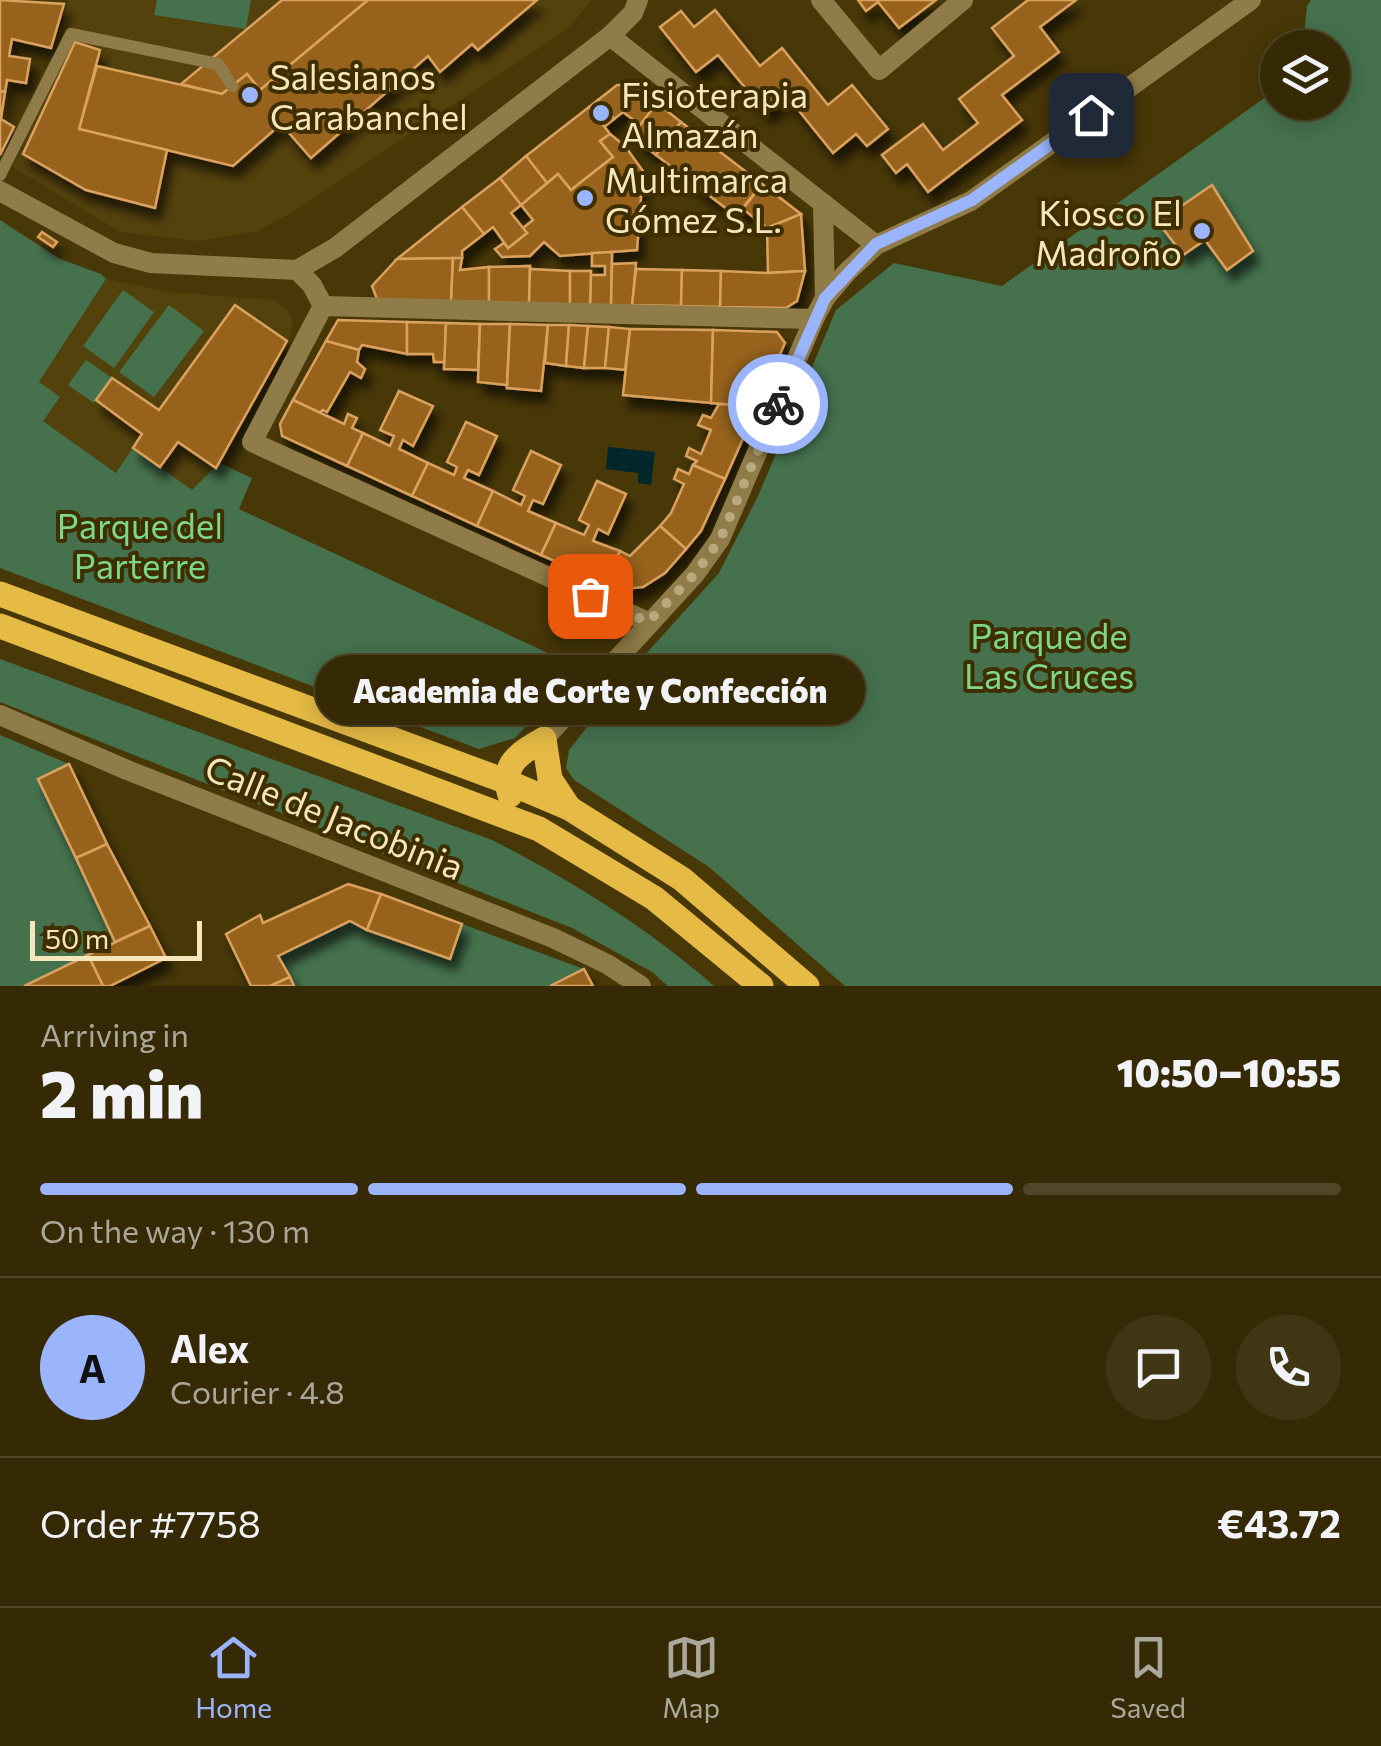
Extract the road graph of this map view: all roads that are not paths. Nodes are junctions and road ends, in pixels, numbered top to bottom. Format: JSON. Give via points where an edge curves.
{"nodes":[{"id":1,"x":652,"y":0,"type":"edge"},
{"id":2,"x":821,"y":0,"type":"edge"},
{"id":3,"x":963,"y":0,"type":"edge"},
{"id":4,"x":1251,"y":0,"type":"edge"},
{"id":5,"x":636,"y":6,"type":"edge"},
{"id":6,"x":610,"y":36,"type":"junction"},
{"id":7,"x":232,"y":86,"type":"dead end"},
{"id":8,"x":0,"y":175,"type":"edge"},
{"id":9,"x":0,"y":191,"type":"edge"},
{"id":10,"x":823,"y":203,"type":"junction"},
{"id":11,"x":876,"y":244,"type":"junction"},
{"id":12,"x":297,"y":270,"type":"junction"},
{"id":13,"x":825,"y":298,"type":"junction"},
{"id":14,"x":323,"y":306,"type":"junction"},
{"id":15,"x":814,"y":319,"type":"junction"},
{"id":16,"x":0,"y":594,"type":"edge"},
{"id":17,"x":648,"y":622,"type":"junction"},
{"id":18,"x":0,"y":626,"type":"edge"},
{"id":19,"x":0,"y":715,"type":"edge"},
{"id":20,"x":544,"y":739,"type":"junction"},
{"id":21,"x":506,"y":781,"type":"junction"},
{"id":22,"x":569,"y":808,"type":"junction"},
{"id":23,"x":539,"y":829,"type":"junction"},
{"id":24,"x":642,"y":986,"type":"edge"},
{"id":25,"x":761,"y":986,"type":"edge"},
{"id":26,"x":807,"y":986,"type":"edge"}],
"edges":[{"from":1,"to":5,"type":"street"},
{"from":2,"to":3,"type":"street","via":[[878,70]]},
{"from":4,"to":11,"type":"street","via":[[972,200]]},
{"from":5,"to":6,"type":"street"},
{"from":6,"to":10,"type":"street"},
{"from":6,"to":12,"type":"street","via":[[335,248]]},
{"from":7,"to":8,"type":"lane","via":[[218,64],[71,34]]},
{"from":9,"to":12,"type":"street","via":[[114,254]]},
{"from":10,"to":11,"type":"street"},
{"from":10,"to":13,"type":"street"},
{"from":11,"to":13,"type":"street"},
{"from":12,"to":14,"type":"street"},
{"from":13,"to":15,"type":"street"},
{"from":14,"to":15,"type":"street"},
{"from":14,"to":17,"type":"street","via":[[252,442]]},
{"from":15,"to":17,"type":"street","via":[[720,540]]},
{"from":16,"to":21,"type":"main road"},
{"from":17,"to":20,"type":"street"},
{"from":18,"to":23,"type":"main road"},
{"from":19,"to":24,"type":"street","name":"Calle de Jacobinia","via":[[553,938]]},
{"from":20,"to":21,"type":"main road","via":[[521,752]]},
{"from":20,"to":22,"type":"main road","via":[[550,779]]},
{"from":21,"to":22,"type":"main road"},
{"from":21,"to":23,"type":"main road","via":[[512,802]]},
{"from":22,"to":26,"type":"main road","via":[[682,879]]},
{"from":23,"to":25,"type":"main road","via":[[654,898]]}]}
